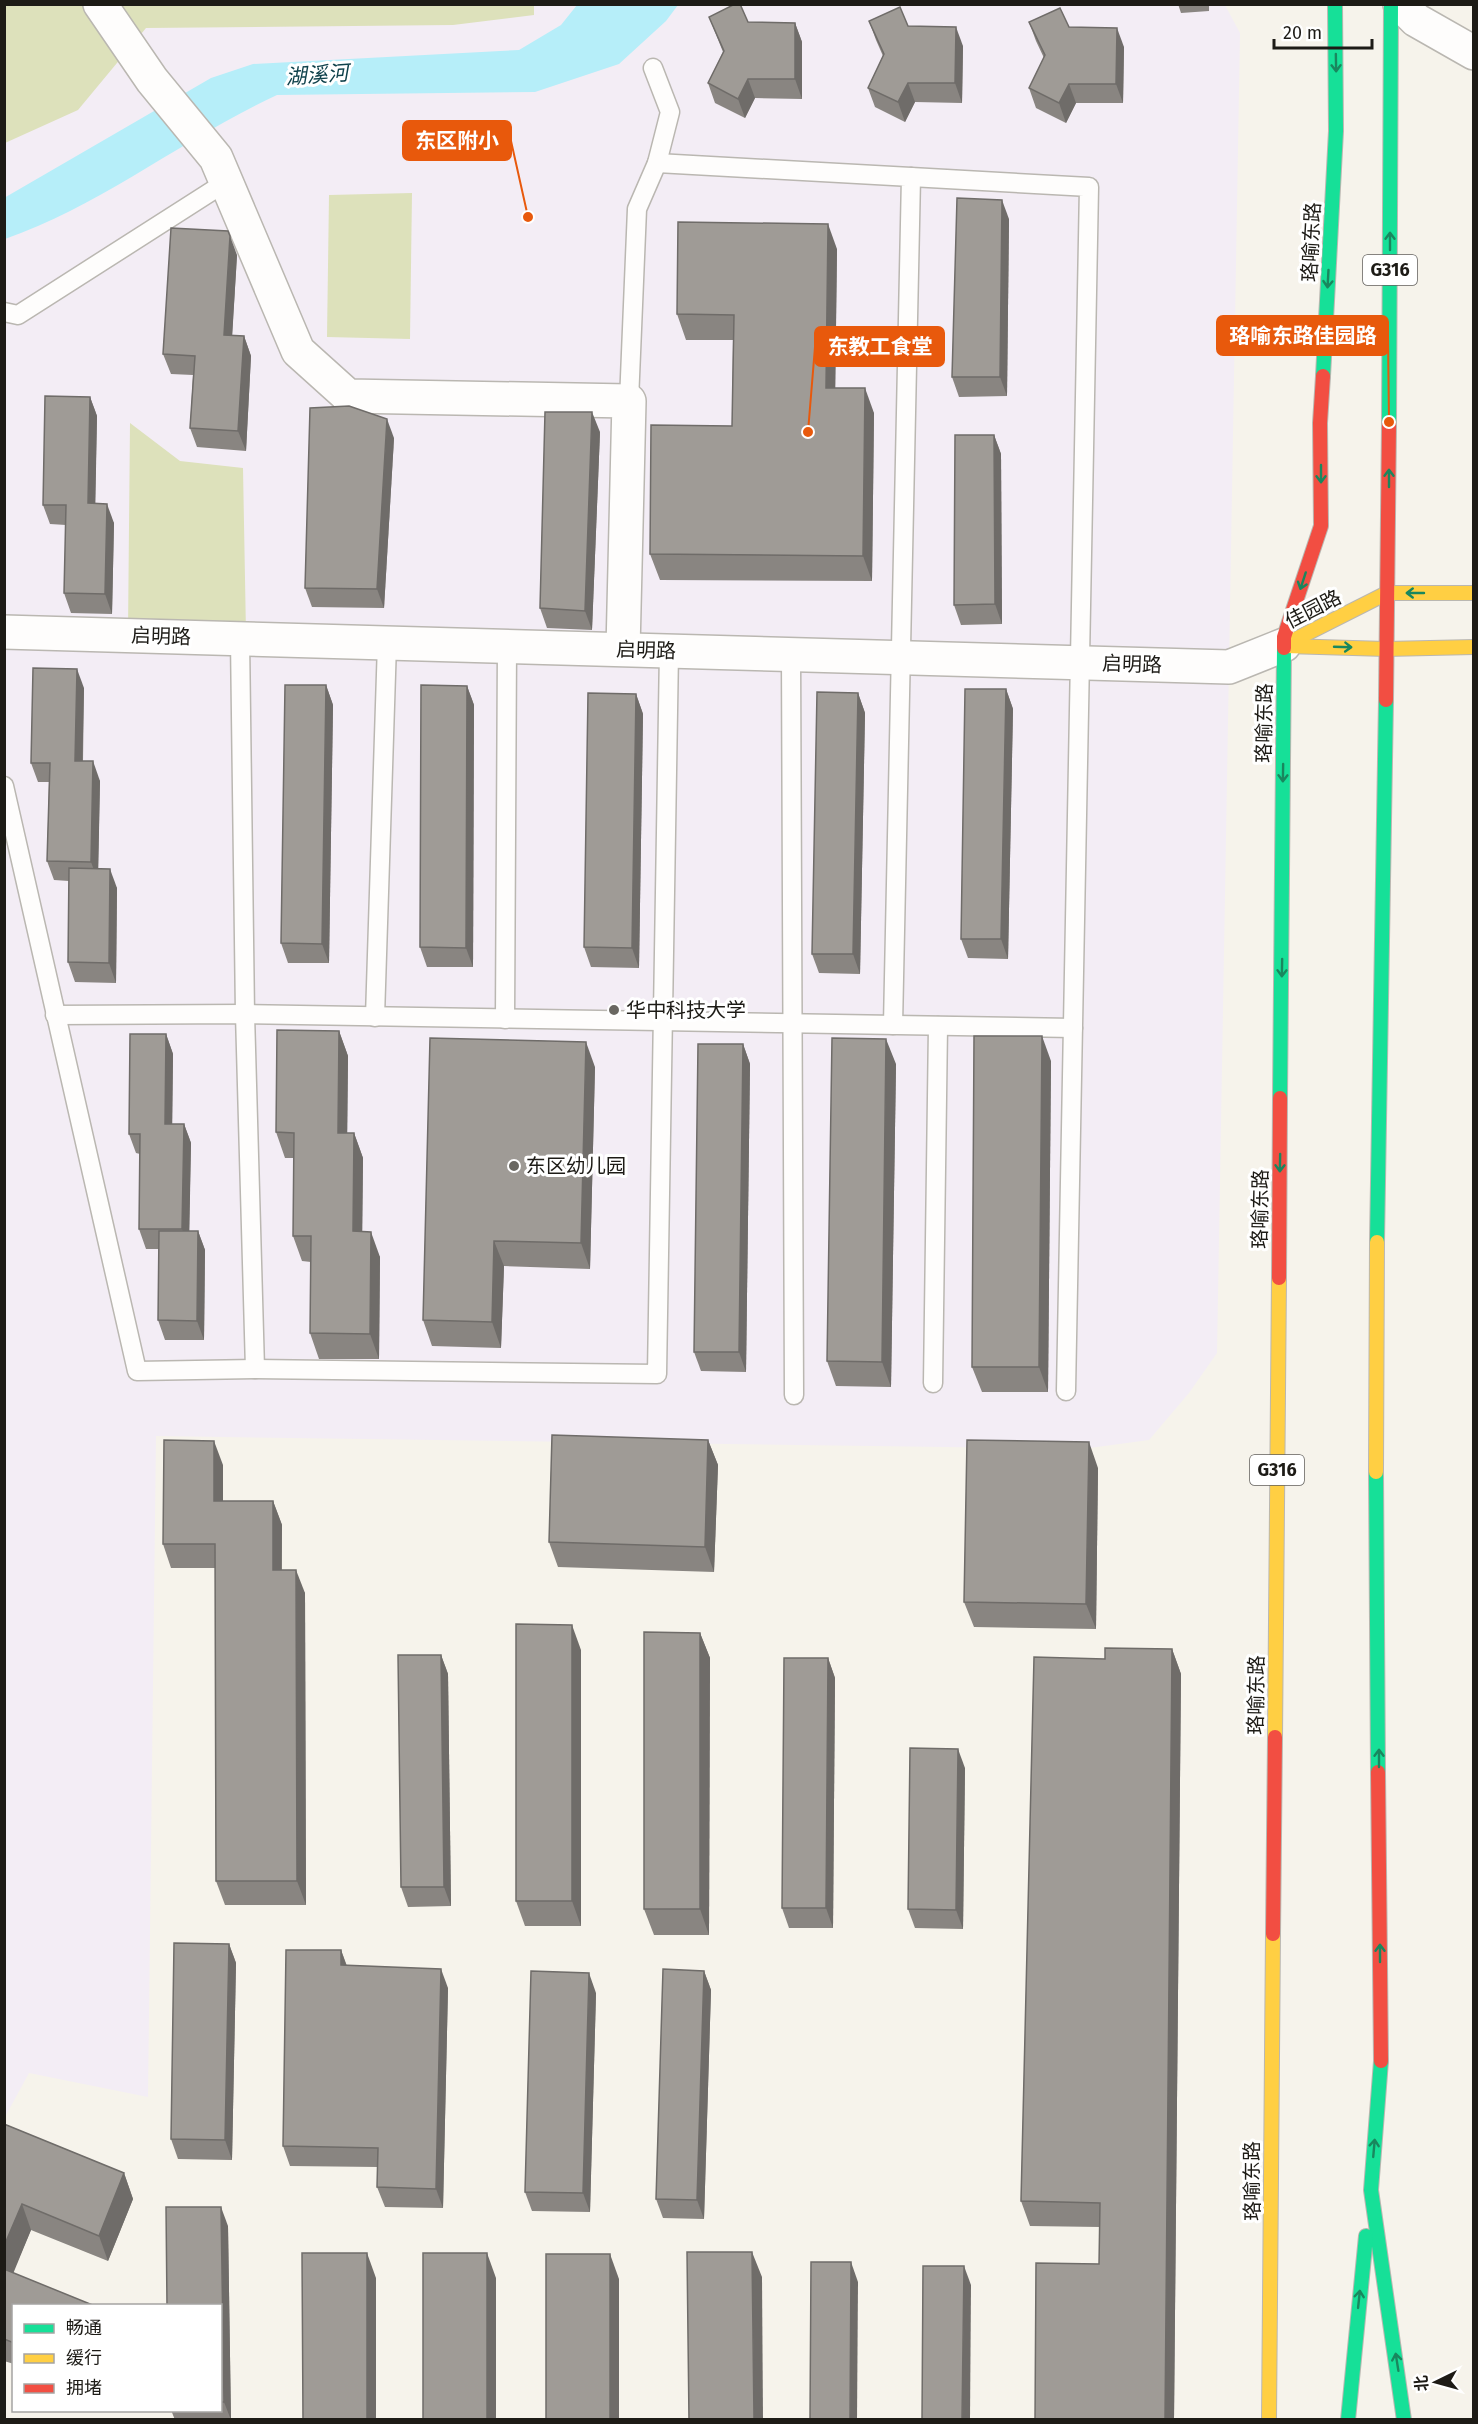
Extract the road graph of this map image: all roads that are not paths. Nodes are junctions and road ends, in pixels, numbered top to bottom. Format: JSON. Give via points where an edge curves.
{"nodes":[{"id":1,"x":100,"y":4,"type":"edge"},
{"id":2,"x":1335,"y":4,"type":"edge"},
{"id":3,"x":1391,"y":4,"type":"edge"},
{"id":4,"x":1400,"y":4,"type":"edge"},
{"id":5,"x":1473,"y":53,"type":"edge"},
{"id":6,"x":653,"y":68,"type":"dead end"},
{"id":7,"x":657,"y":163,"type":"junction"},
{"id":8,"x":221,"y":170,"type":"junction"},
{"id":9,"x":911,"y":177,"type":"junction"},
{"id":10,"x":4,"y":312,"type":"edge"},
{"id":11,"x":629,"y":401,"type":"junction"},
{"id":12,"x":1387,"y":593,"type":"junction"},
{"id":13,"x":1473,"y":593,"type":"edge"},
{"id":14,"x":4,"y":632,"type":"edge"},
{"id":15,"x":240,"y":639,"type":"junction"},
{"id":16,"x":387,"y":643,"type":"junction"},
{"id":17,"x":1284,"y":645,"type":"junction"},
{"id":18,"x":507,"y":646,"type":"junction"},
{"id":19,"x":1473,"y":647,"type":"edge"},
{"id":20,"x":623,"y":649,"type":"junction"},
{"id":21,"x":1386,"y":649,"type":"junction"},
{"id":22,"x":669,"y":651,"type":"junction"},
{"id":23,"x":791,"y":654,"type":"junction"},
{"id":24,"x":900,"y":657,"type":"junction"},
{"id":25,"x":1081,"y":662,"type":"junction"},
{"id":26,"x":4,"y":786,"type":"edge"},
{"id":27,"x":245,"y":1014,"type":"junction"},
{"id":28,"x":55,"y":1015,"type":"junction"},
{"id":29,"x":375,"y":1017,"type":"junction"},
{"id":30,"x":505,"y":1019,"type":"junction"},
{"id":31,"x":663,"y":1021,"type":"junction"},
{"id":32,"x":792,"y":1024,"type":"junction"},
{"id":33,"x":893,"y":1025,"type":"junction"},
{"id":34,"x":938,"y":1026,"type":"junction"},
{"id":35,"x":1074,"y":1028,"type":"junction"},
{"id":36,"x":255,"y":1369,"type":"junction"},
{"id":37,"x":933,"y":1383,"type":"dead end"},
{"id":38,"x":1066,"y":1391,"type":"dead end"},
{"id":39,"x":794,"y":1395,"type":"dead end"},
{"id":40,"x":1371,"y":2190,"type":"junction"},
{"id":41,"x":1269,"y":2420,"type":"edge"},
{"id":42,"x":1348,"y":2420,"type":"edge"},
{"id":43,"x":1404,"y":2420,"type":"edge"}],
"edges":[{"from":1,"to":8,"type":"street"},
{"from":2,"to":17,"type":"main road","name":"珞喻东路","number":"G316","one_way":true,"via":[[1336,131],[1320,423],[1321,526]]},
{"from":12,"to":3,"type":"main road","number":"G316","one_way":true},
{"from":4,"to":5,"type":"street","via":[[1416,20]]},
{"from":6,"to":7,"type":"lane","via":[[670,112]]},
{"from":7,"to":9,"type":"lane"},
{"from":7,"to":11,"type":"lane","via":[[638,209]]},
{"from":8,"to":10,"type":"lane","via":[[18,315]]},
{"from":8,"to":11,"type":"street","via":[[298,351],[348,396]]},
{"from":9,"to":24,"type":"lane"},
{"from":9,"to":25,"type":"lane","via":[[1089,187]]},
{"from":11,"to":20,"type":"street"},
{"from":13,"to":12,"type":"main road","name":"佳园路","one_way":true},
{"from":12,"to":17,"type":"main road","name":"佳园路"},
{"from":12,"to":21,"type":"main road","number":"G316"},
{"from":14,"to":15,"type":"street","name":"启明路"},
{"from":15,"to":16,"type":"street","name":"启明路"},
{"from":15,"to":27,"type":"lane"},
{"from":16,"to":18,"type":"street","name":"启明路"},
{"from":16,"to":29,"type":"lane"},
{"from":17,"to":21,"type":"main road","name":"佳园路","one_way":true},
{"from":17,"to":25,"type":"street","name":"启明路","via":[[1229,667]]},
{"from":17,"to":41,"type":"main road","name":"珞喻东路","number":"G316","one_way":true},
{"from":18,"to":20,"type":"street","name":"启明路"},
{"from":18,"to":30,"type":"lane"},
{"from":19,"to":21,"type":"main road","name":"佳园路"},
{"from":20,"to":22,"type":"street","name":"启明路"},
{"from":40,"to":21,"type":"main road","number":"G316","one_way":true,"via":[[1381,2069],[1375,1368]]},
{"from":22,"to":23,"type":"street","name":"启明路"},
{"from":22,"to":31,"type":"lane"},
{"from":23,"to":24,"type":"street","name":"启明路"},
{"from":23,"to":32,"type":"lane"},
{"from":24,"to":25,"type":"street","name":"启明路"},
{"from":24,"to":33,"type":"lane"},
{"from":25,"to":35,"type":"lane"},
{"from":26,"to":28,"type":"lane"},
{"from":27,"to":28,"type":"lane"},
{"from":27,"to":29,"type":"lane"},
{"from":27,"to":36,"type":"lane"},
{"from":28,"to":36,"type":"lane","via":[[137,1371]]},
{"from":29,"to":30,"type":"lane"},
{"from":30,"to":31,"type":"lane"},
{"from":31,"to":32,"type":"lane"},
{"from":31,"to":36,"type":"lane","via":[[657,1374]]},
{"from":32,"to":33,"type":"lane"},
{"from":32,"to":39,"type":"lane"},
{"from":33,"to":34,"type":"lane"},
{"from":34,"to":35,"type":"lane"},
{"from":34,"to":37,"type":"lane"},
{"from":35,"to":38,"type":"lane"},
{"from":42,"to":40,"type":"main road","one_way":true},
{"from":43,"to":40,"type":"main road","number":"G316","one_way":true}]}
